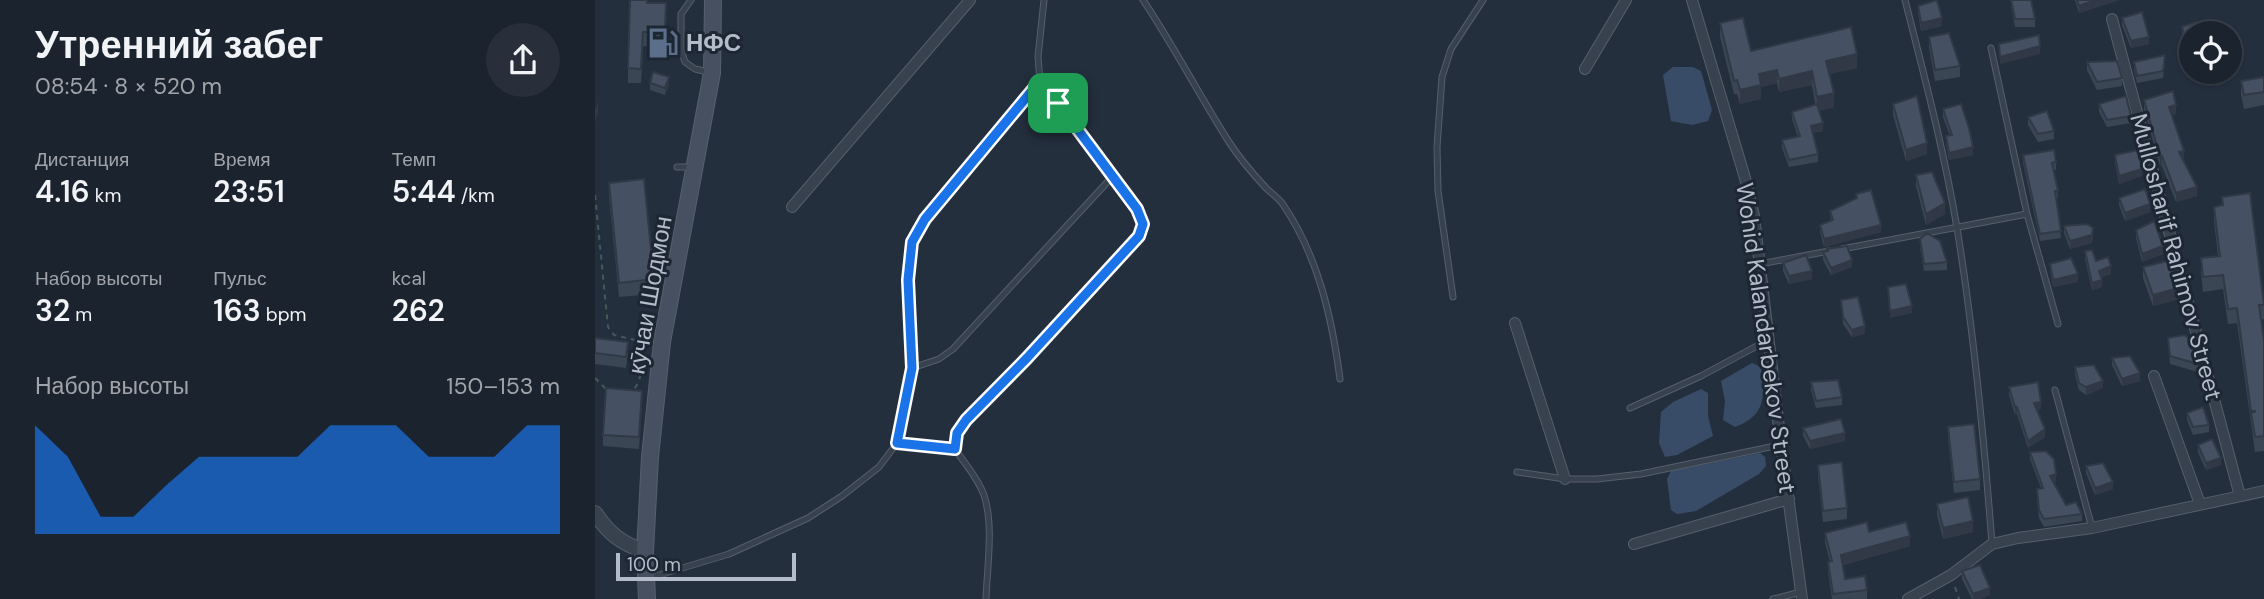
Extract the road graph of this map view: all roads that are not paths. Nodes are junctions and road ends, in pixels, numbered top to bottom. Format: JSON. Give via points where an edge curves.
{"nodes":[{"id":1,"x":691,"y":0,"type":"edge"},
{"id":2,"x":713,"y":0,"type":"edge"},
{"id":3,"x":970,"y":0,"type":"edge"},
{"id":4,"x":1044,"y":0,"type":"edge"},
{"id":5,"x":1143,"y":0,"type":"edge"},
{"id":6,"x":1483,"y":0,"type":"edge"},
{"id":7,"x":1626,"y":0,"type":"edge"},
{"id":8,"x":1692,"y":0,"type":"edge"},
{"id":9,"x":1905,"y":0,"type":"edge"},
{"id":10,"x":2112,"y":19,"type":"dead end"},
{"id":11,"x":1991,"y":48,"type":"dead end"},
{"id":12,"x":1585,"y":69,"type":"dead end"},
{"id":13,"x":712,"y":73,"type":"junction"},
{"id":14,"x":1040,"y":81,"type":"junction"},
{"id":15,"x":677,"y":167,"type":"dead end"},
{"id":16,"x":695,"y":168,"type":"junction"},
{"id":17,"x":1113,"y":176,"type":"junction"},
{"id":18,"x":792,"y":207,"type":"dead end"},
{"id":19,"x":2027,"y":214,"type":"junction"},
{"id":20,"x":1957,"y":227,"type":"junction"},
{"id":21,"x":1760,"y":264,"type":"junction"},
{"id":22,"x":1453,"y":297,"type":"dead end"},
{"id":23,"x":1515,"y":323,"type":"dead end"},
{"id":24,"x":2058,"y":324,"type":"dead end"},
{"id":25,"x":1768,"y":340,"type":"junction"},
{"id":26,"x":912,"y":368,"type":"junction"},
{"id":27,"x":2154,"y":376,"type":"dead end"},
{"id":28,"x":1341,"y":379,"type":"dead end"},
{"id":29,"x":2055,"y":390,"type":"dead end"},
{"id":30,"x":1630,"y":408,"type":"dead end"},
{"id":31,"x":897,"y":443,"type":"junction"},
{"id":32,"x":1781,"y":444,"type":"junction"},
{"id":33,"x":955,"y":449,"type":"junction"},
{"id":34,"x":1517,"y":472,"type":"dead end"},
{"id":35,"x":1565,"y":479,"type":"junction"},
{"id":36,"x":2264,"y":491,"type":"edge"},
{"id":37,"x":2240,"y":496,"type":"junction"},
{"id":38,"x":1789,"y":499,"type":"junction"},
{"id":39,"x":2200,"y":504,"type":"junction"},
{"id":40,"x":595,"y":513,"type":"edge"},
{"id":41,"x":2091,"y":528,"type":"junction"},
{"id":42,"x":1634,"y":544,"type":"dead end"},
{"id":43,"x":1992,"y":544,"type":"junction"},
{"id":44,"x":645,"y":552,"type":"junction"},
{"id":45,"x":646,"y":579,"type":"junction"},
{"id":46,"x":1932,"y":585,"type":"junction"},
{"id":47,"x":1802,"y":596,"type":"edge"},
{"id":48,"x":647,"y":599,"type":"edge"},
{"id":49,"x":986,"y":599,"type":"edge"},
{"id":50,"x":1773,"y":599,"type":"edge"},
{"id":51,"x":1908,"y":599,"type":"edge"},
{"id":52,"x":1935,"y":599,"type":"edge"}],
"edges":[{"from":1,"to":13,"type":"lane","via":[[681,14],[681,50],[685,62]]},
{"from":2,"to":13,"type":"main road","name":"кӯчаи Шодмон"},
{"from":3,"to":18,"type":"street"},
{"from":4,"to":14,"type":"lane"},
{"from":5,"to":28,"type":"lane","via":[[1231,145],[1280,200],[1298,232],[1325,295]]},
{"from":6,"to":22,"type":"lane","via":[[1451,50],[1442,77],[1438,191]]},
{"from":7,"to":12,"type":"street"},
{"from":8,"to":21,"type":"street","name":"Wohid Kalandarbekov Street","via":[[1745,178]]},
{"from":9,"to":20,"type":"lane"},
{"from":10,"to":37,"type":"street","name":"Mullosharif Rahimov Street"},
{"from":11,"to":19,"type":"lane"},
{"from":13,"to":16,"type":"main road","name":"кӯчаи Шодмон"},
{"from":14,"to":17,"type":"lane"},
{"from":14,"to":26,"type":"lane","via":[[925,219],[912,242],[908,280]]},
{"from":15,"to":16,"type":"lane"},
{"from":16,"to":44,"type":"main road","name":"кӯчаи Шодмон","via":[[661,342]]},
{"from":17,"to":26,"type":"lane","via":[[953,349]]},
{"from":17,"to":33,"type":"lane","via":[[1137,209],[1143,224],[1139,236],[966,420],[957,433]]},
{"from":19,"to":20,"type":"lane"},
{"from":19,"to":24,"type":"lane"},
{"from":20,"to":21,"type":"lane"},
{"from":20,"to":43,"type":"lane","via":[[1980,397]]},
{"from":21,"to":25,"type":"street","name":"Wohid Kalandarbekov Street"},
{"from":23,"to":35,"type":"street"},
{"from":25,"to":30,"type":"lane"},
{"from":25,"to":32,"type":"street","name":"Wohid Kalandarbekov Street"},
{"from":26,"to":31,"type":"lane"},
{"from":27,"to":39,"type":"street"},
{"from":29,"to":41,"type":"lane"},
{"from":31,"to":33,"type":"lane"},
{"from":31,"to":45,"type":"lane","via":[[879,467],[808,518],[729,554]]},
{"from":32,"to":35,"type":"lane","via":[[1641,474]]},
{"from":32,"to":38,"type":"street","name":"Wohid Kalandarbekov Street"},
{"from":33,"to":49,"type":"lane","via":[[984,496],[988,519]]},
{"from":34,"to":35,"type":"lane"},
{"from":36,"to":37,"type":"street"},
{"from":37,"to":39,"type":"street"},
{"from":38,"to":42,"type":"street"},
{"from":38,"to":47,"type":"street","name":"Wohid Kalandarbekov Street"},
{"from":39,"to":41,"type":"street"},
{"from":40,"to":44,"type":"street","via":[[613,536]]},
{"from":41,"to":43,"type":"street"},
{"from":43,"to":46,"type":"street"},
{"from":44,"to":45,"type":"main road","name":"кӯчаи Шодмон"},
{"from":45,"to":48,"type":"main road","name":"кӯчаи Шодмон"},
{"from":46,"to":51,"type":"street"},
{"from":46,"to":52,"type":"street"},
{"from":47,"to":50,"type":"lane"}]}
